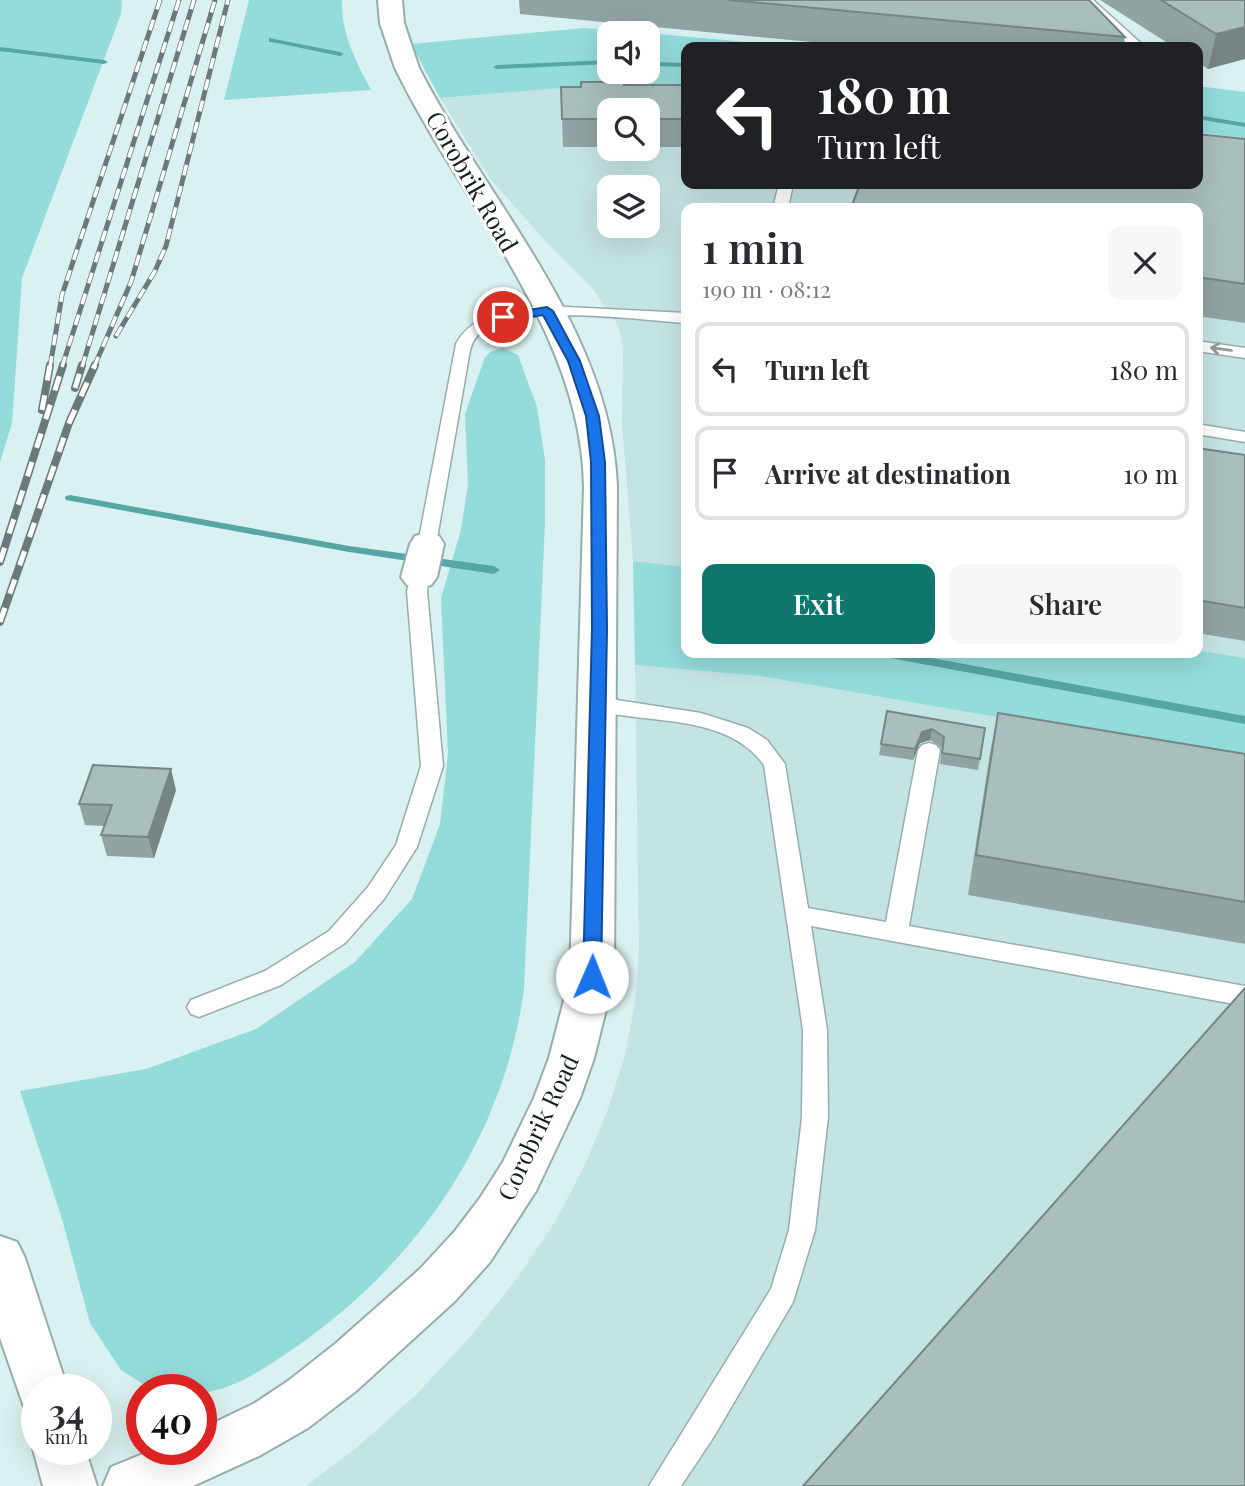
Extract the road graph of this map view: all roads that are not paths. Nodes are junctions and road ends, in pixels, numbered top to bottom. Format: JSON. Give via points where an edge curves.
{"nodes":[{"id":1,"x":390,"y":0,"type":"edge"},
{"id":2,"x":1085,"y":0,"type":"edge"},
{"id":3,"x":1133,"y":42,"type":"edge"},
{"id":4,"x":547,"y":311,"type":"junction"},
{"id":5,"x":681,"y":318,"type":"edge"},
{"id":6,"x":1203,"y":347,"type":"edge"},
{"id":7,"x":1245,"y":353,"type":"edge"},
{"id":8,"x":1203,"y":430,"type":"edge"},
{"id":9,"x":1245,"y":437,"type":"edge"},
{"id":10,"x":597,"y":704,"type":"junction"},
{"id":11,"x":929,"y":750,"type":"dead end"},
{"id":12,"x":796,"y":915,"type":"junction"},
{"id":13,"x":896,"y":933,"type":"junction"},
{"id":14,"x":1245,"y":996,"type":"edge"},
{"id":15,"x":199,"y":1007,"type":"dead end"},
{"id":16,"x":0,"y":1258,"type":"edge"},
{"id":17,"x":37,"y":1374,"type":"edge"},
{"id":18,"x":64,"y":1465,"type":"edge"},
{"id":19,"x":70,"y":1486,"type":"edge"},
{"id":20,"x":130,"y":1486,"type":"edge"},
{"id":21,"x":664,"y":1486,"type":"edge"}],
"edges":[{"from":1,"to":4,"type":"street","name":"Corobrik Road","via":[[394,36],[415,83]]},
{"from":2,"to":3,"type":"lane"},
{"from":4,"to":5,"type":"lane"},
{"from":4,"to":10,"type":"street","name":"Corobrik Road","via":[[574,361],[592,416],[598,462]]},
{"from":4,"to":15,"type":"lane","via":[[518,313],[486,323],[460,351],[417,591],[432,766],[406,847],[376,892],[337,937],[273,978]]},
{"from":7,"to":6,"type":"lane","one_way":true},
{"from":8,"to":9,"type":"lane"},
{"from":10,"to":12,"type":"lane","via":[[699,721],[733,730],[759,744],[774,764]]},
{"from":10,"to":20,"type":"street","name":"Corobrik Road","via":[[592,977],[565,1081],[518,1179],[446,1276],[339,1375],[257,1430]]},
{"from":11,"to":13,"type":"lane"},
{"from":12,"to":13,"type":"lane"},
{"from":12,"to":21,"type":"lane","via":[[815,1030],[815,1117],[802,1230],[782,1293]]},
{"from":13,"to":14,"type":"lane"},
{"from":16,"to":17,"type":"street"},
{"from":18,"to":19,"type":"street"}]}
